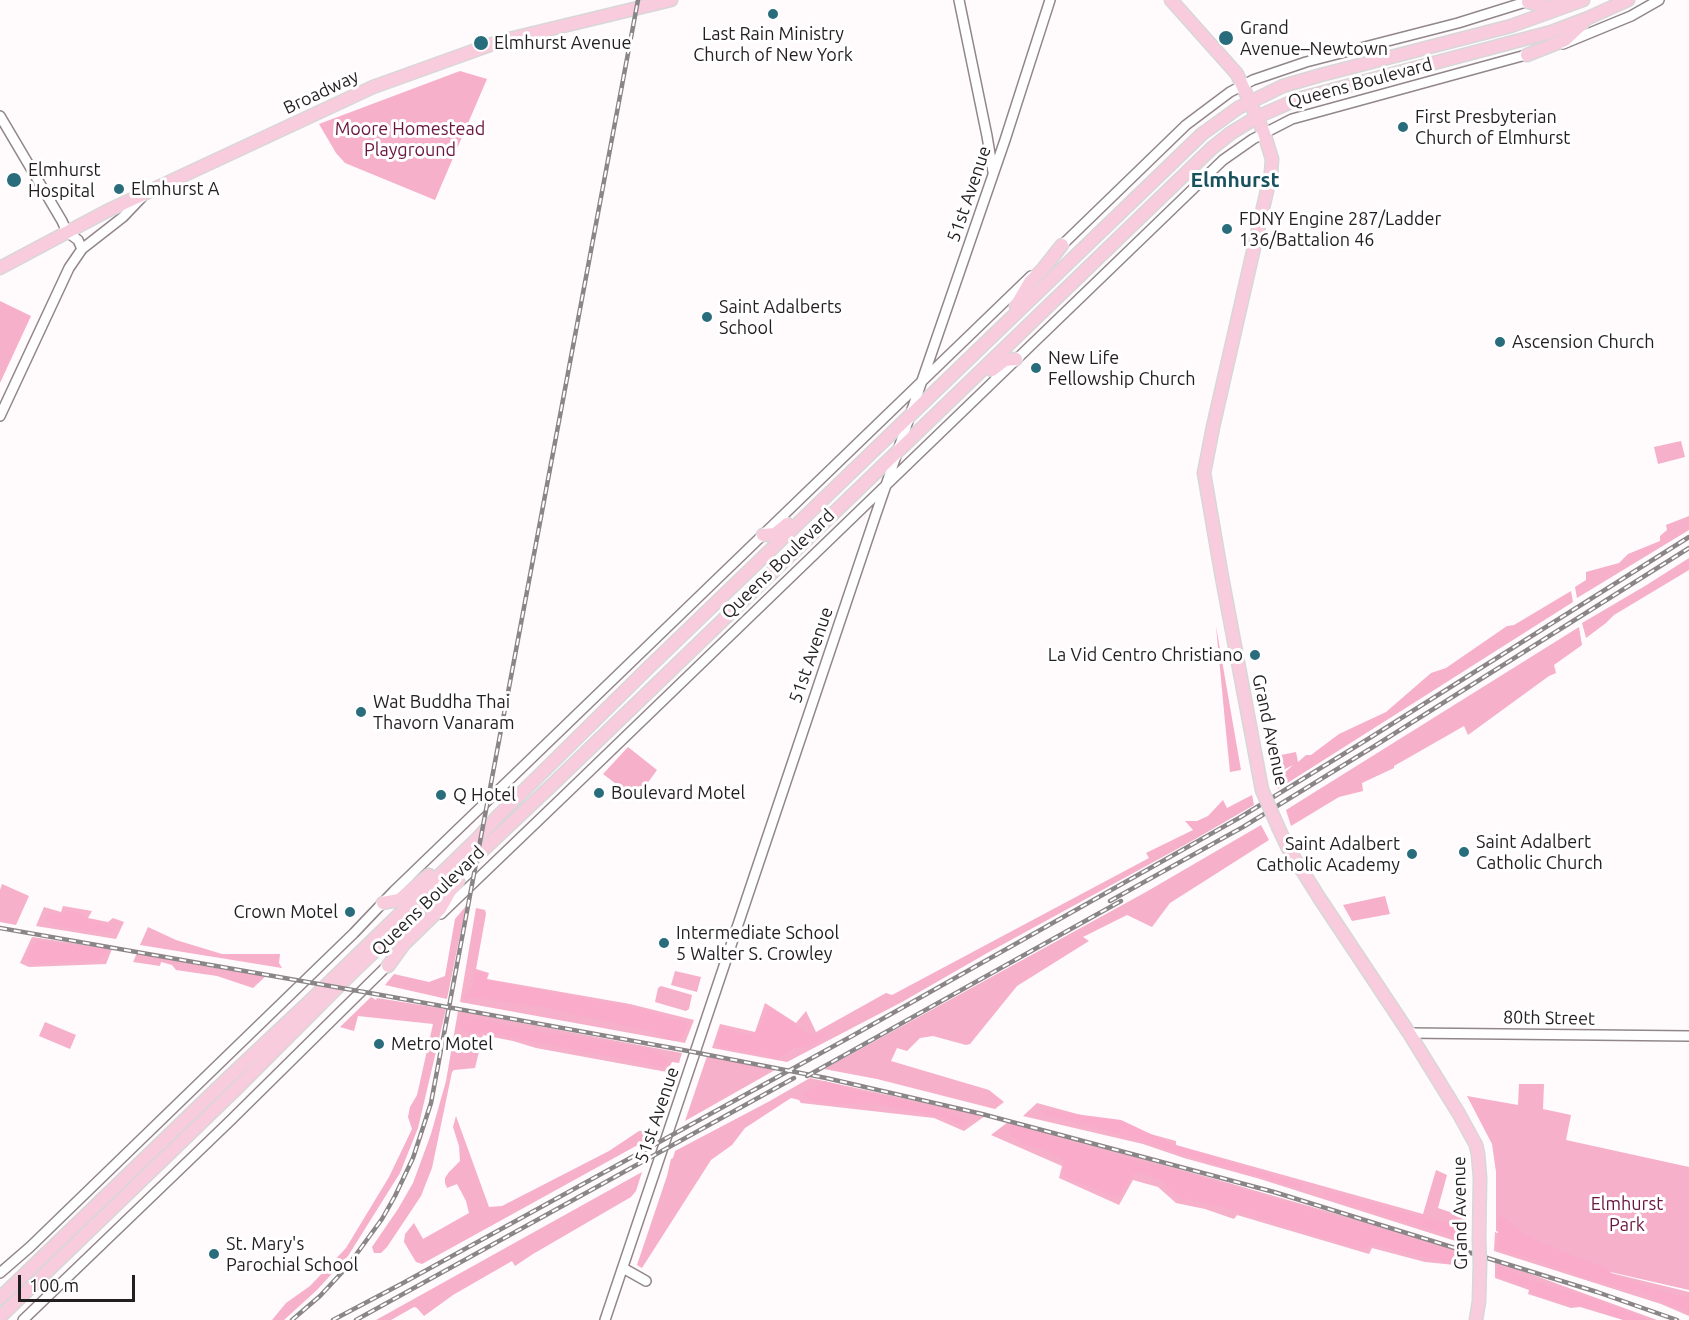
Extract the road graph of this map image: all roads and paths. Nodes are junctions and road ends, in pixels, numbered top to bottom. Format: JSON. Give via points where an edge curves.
{"nodes":[{"id":1,"x":671,"y":0,"type":"edge"},
{"id":2,"x":958,"y":0,"type":"edge"},
{"id":3,"x":1050,"y":0,"type":"edge"},
{"id":4,"x":1171,"y":0,"type":"edge"},
{"id":5,"x":1628,"y":0,"type":"edge"},
{"id":6,"x":1659,"y":0,"type":"edge"},
{"id":7,"x":1531,"y":1,"type":"edge"},
{"id":8,"x":1579,"y":2,"type":"edge"},
{"id":9,"x":1588,"y":18,"type":"junction"},
{"id":10,"x":1527,"y":55,"type":"junction"},
{"id":11,"x":1243,"y":86,"type":"junction"},
{"id":12,"x":1250,"y":102,"type":"junction"},
{"id":13,"x":0,"y":116,"type":"edge"},
{"id":14,"x":1257,"y":117,"type":"junction"},
{"id":15,"x":1264,"y":133,"type":"junction"},
{"id":16,"x":993,"y":175,"type":"junction"},
{"id":17,"x":144,"y":194,"type":"junction"},
{"id":18,"x":67,"y":232,"type":"junction"},
{"id":19,"x":1062,"y":245,"type":"junction"},
{"id":20,"x":82,"y":249,"type":"junction"},
{"id":21,"x":1,"y":268,"type":"edge"},
{"id":22,"x":1004,"y":324,"type":"junction"},
{"id":23,"x":1016,"y":359,"type":"junction"},
{"id":24,"x":922,"y":382,"type":"junction"},
{"id":25,"x":952,"y":398,"type":"junction"},
{"id":26,"x":911,"y":415,"type":"junction"},
{"id":27,"x":0,"y":416,"type":"edge"},
{"id":28,"x":899,"y":449,"type":"junction"},
{"id":29,"x":886,"y":484,"type":"junction"},
{"id":30,"x":827,"y":496,"type":"junction"},
{"id":31,"x":763,"y":535,"type":"junction"},
{"id":32,"x":498,"y":816,"type":"junction"},
{"id":33,"x":483,"y":850,"type":"junction"},
{"id":34,"x":383,"y":903,"type":"junction"},
{"id":35,"x":388,"y":966,"type":"junction"},
{"id":36,"x":1409,"y":1033,"type":"junction"},
{"id":37,"x":1689,"y":1036,"type":"edge"},
{"id":38,"x":623,"y":1268,"type":"junction"},
{"id":39,"x":0,"y":1274,"type":"edge"},
{"id":40,"x":646,"y":1281,"type":"dead end"},
{"id":41,"x":0,"y":1298,"type":"edge"},
{"id":42,"x":0,"y":1317,"type":"edge"},
{"id":43,"x":24,"y":1320,"type":"edge"},
{"id":44,"x":605,"y":1320,"type":"edge"},
{"id":45,"x":1476,"y":1320,"type":"edge"}],
"edges":[{"from":1,"to":17,"type":"main road","name":"Broadway","via":[[501,41],[373,87]]},
{"from":2,"to":16,"type":"street"},
{"from":3,"to":16,"type":"street","name":"51st Avenue"},
{"from":4,"to":11,"type":"main road","via":[[1237,74]]},
{"from":5,"to":9,"type":"main road","name":"Queens Boulevard"},
{"from":6,"to":10,"type":"street","name":"Queens Boulevard","via":[[1599,30]]},
{"from":7,"to":8,"type":"main road","via":[[1550,7]]},
{"from":7,"to":11,"type":"street","name":"Queens Boulevard","via":[[1306,62]]},
{"from":8,"to":12,"type":"main road","name":"Queens Boulevard","via":[[1511,26],[1309,78]]},
{"from":9,"to":10,"type":"main road","via":[[1564,39]]},
{"from":9,"to":14,"type":"main road","name":"Queens Boulevard","via":[[1551,32],[1298,99]]},
{"from":10,"to":15,"type":"street","name":"Queens Boulevard","via":[[1292,119]]},
{"from":11,"to":12,"type":"main road"},
{"from":11,"to":19,"type":"street","name":"Queens Boulevard","via":[[1186,125]]},
{"from":12,"to":14,"type":"main road","name":"Grand Avenue"},
{"from":12,"to":22,"type":"main road","name":"Queens Boulevard","via":[[1194,141]]},
{"from":13,"to":18,"type":"street"},
{"from":14,"to":15,"type":"main road","name":"Grand Avenue"},
{"from":14,"to":25,"type":"main road","name":"Queens Boulevard","via":[[1203,156]]},
{"from":15,"to":23,"type":"street","name":"Queens Boulevard","via":[[1215,167]]},
{"from":15,"to":36,"type":"main road","name":"Grand Avenue","bridge":true,"via":[[1271,153],[1271,173],[1204,473],[1262,790],[1279,830],[1320,899]]},
{"from":16,"to":24,"type":"street","name":"51st Avenue"},
{"from":17,"to":18,"type":"main road","name":"Broadway"},
{"from":17,"to":20,"type":"street","via":[[123,217]]},
{"from":18,"to":20,"type":"street"},
{"from":18,"to":21,"type":"main road","name":"Broadway"},
{"from":19,"to":22,"type":"main road","via":[[1030,282]]},
{"from":19,"to":24,"type":"street","name":"Queens Boulevard"},
{"from":20,"to":27,"type":"street","via":[[69,268]]},
{"from":22,"to":26,"type":"main road","name":"Queens Boulevard"},
{"from":23,"to":25,"type":"main road","via":[[999,363]]},
{"from":23,"to":29,"type":"street","name":"Queens Boulevard"},
{"from":24,"to":26,"type":"street","name":"51st Avenue"},
{"from":24,"to":31,"type":"street","name":"Queens Boulevard"},
{"from":25,"to":28,"type":"main road","name":"Queens Boulevard"},
{"from":26,"to":28,"type":"street","name":"51st Avenue"},
{"from":26,"to":30,"type":"main road","name":"Queens Boulevard"},
{"from":28,"to":29,"type":"street","name":"51st Avenue"},
{"from":28,"to":33,"type":"main road","name":"Queens Boulevard"},
{"from":29,"to":35,"type":"street","name":"Queens Boulevard"},
{"from":29,"to":38,"type":"street","name":"51st Avenue"},
{"from":30,"to":31,"type":"main road","via":[[778,532]]},
{"from":30,"to":32,"type":"main road","name":"Queens Boulevard"},
{"from":31,"to":34,"type":"street","name":"Queens Boulevard"},
{"from":32,"to":34,"type":"main road","via":[[402,898]]},
{"from":32,"to":41,"type":"main road","name":"Queens Boulevard"},
{"from":33,"to":35,"type":"main road","via":[[443,905]]},
{"from":33,"to":42,"type":"main road","name":"Queens Boulevard"},
{"from":34,"to":39,"type":"street","name":"Queens Boulevard"},
{"from":35,"to":43,"type":"street","name":"Queens Boulevard"},
{"from":36,"to":37,"type":"street","name":"80th Street"},
{"from":36,"to":45,"type":"main road","name":"Grand Avenue","bridge":true,"via":[[1476,1145],[1480,1178]]},
{"from":38,"to":40,"type":"street"},
{"from":38,"to":44,"type":"street","name":"51st Avenue"}]}
